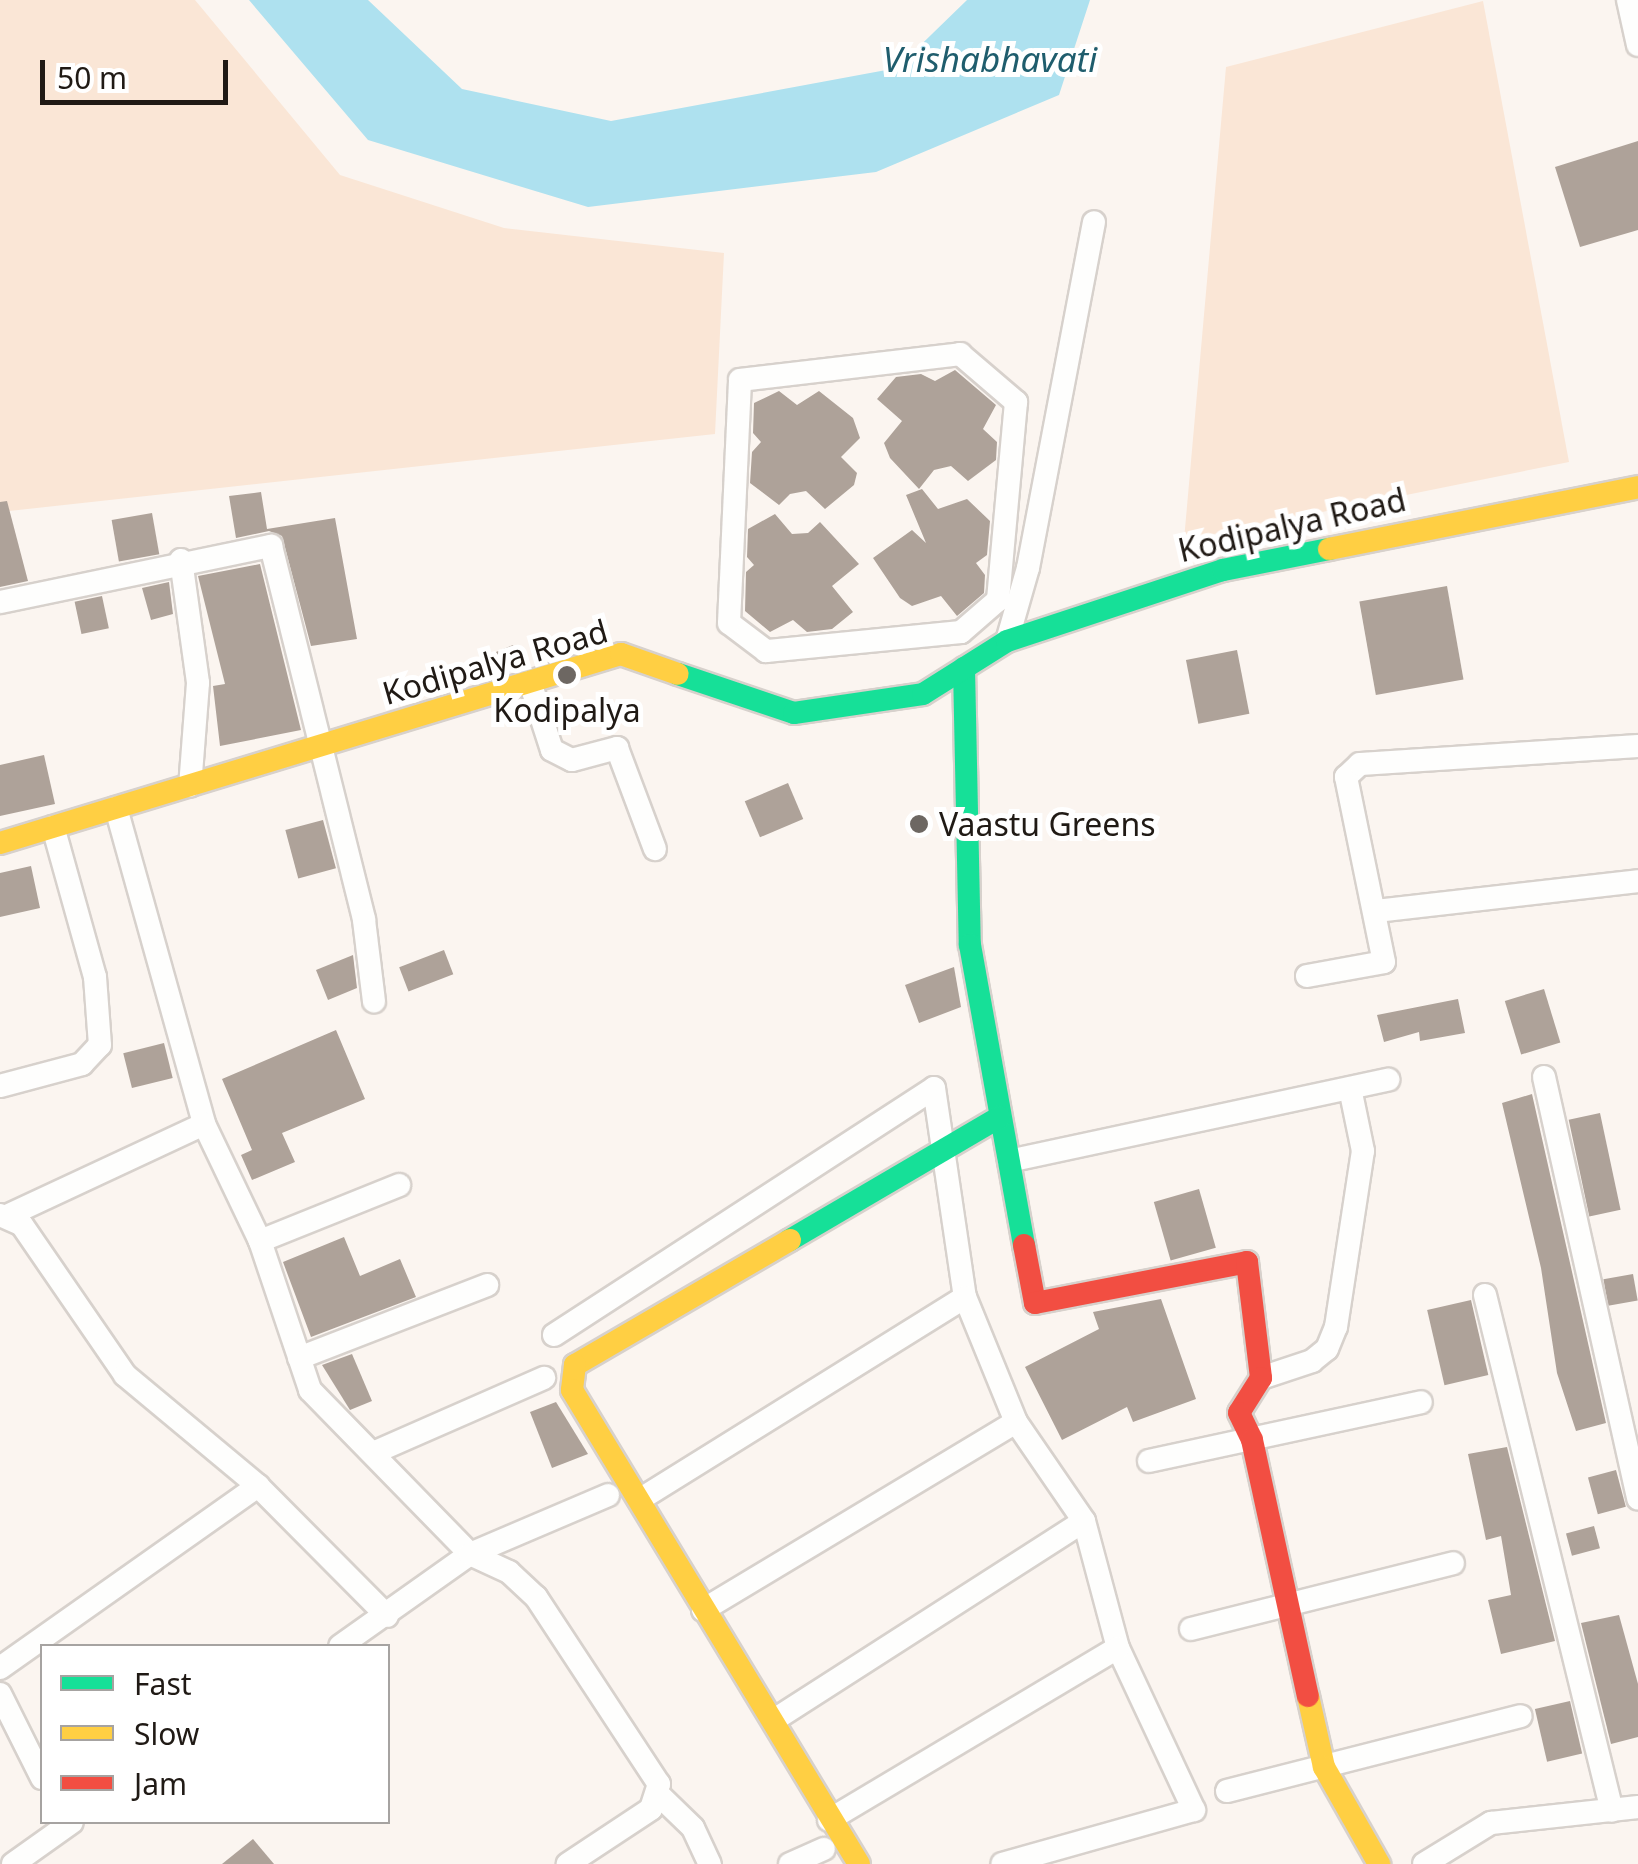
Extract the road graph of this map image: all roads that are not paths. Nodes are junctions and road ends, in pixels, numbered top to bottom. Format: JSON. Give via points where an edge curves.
{"nodes":[{"id":1,"x":1628,"y":0,"type":"edge"},
{"id":2,"x":1638,"y":45,"type":"edge"},
{"id":3,"x":1094,"y":222,"type":"dead end"},
{"id":4,"x":1638,"y":487,"type":"edge"},
{"id":5,"x":181,"y":560,"type":"junction"},
{"id":6,"x":0,"y":602,"type":"edge"},
{"id":7,"x":961,"y":632,"type":"joint"},
{"id":8,"x":1007,"y":641,"type":"junction"},
{"id":9,"x":964,"y":668,"type":"junction"},
{"id":10,"x":530,"y":682,"type":"junction"},
{"id":11,"x":319,"y":746,"type":"junction"},
{"id":12,"x":1638,"y":746,"type":"edge"},
{"id":13,"x":190,"y":786,"type":"junction"},
{"id":14,"x":116,"y":808,"type":"junction"},
{"id":15,"x":54,"y":827,"type":"junction"},
{"id":16,"x":0,"y":843,"type":"edge"},
{"id":17,"x":655,"y":849,"type":"dead end"},
{"id":18,"x":1638,"y":882,"type":"edge"},
{"id":19,"x":1376,"y":911,"type":"junction"},
{"id":20,"x":1307,"y":976,"type":"dead end"},
{"id":21,"x":374,"y":1000,"type":"dead end"},
{"id":22,"x":1544,"y":1076,"type":"dead end"},
{"id":23,"x":1388,"y":1080,"type":"dead end"},
{"id":24,"x":0,"y":1086,"type":"edge"},
{"id":25,"x":1350,"y":1088,"type":"junction"},
{"id":26,"x":1000,"y":1117,"type":"junction"},
{"id":27,"x":204,"y":1124,"type":"junction"},
{"id":28,"x":939,"y":1153,"type":"junction"},
{"id":29,"x":1009,"y":1161,"type":"junction"},
{"id":30,"x":399,"y":1185,"type":"dead end"},
{"id":31,"x":5,"y":1215,"type":"edge"},
{"id":32,"x":260,"y":1241,"type":"junction"},
{"id":33,"x":487,"y":1285,"type":"dead end"},
{"id":34,"x":1485,"y":1295,"type":"dead end"},
{"id":35,"x":965,"y":1298,"type":"junction"},
{"id":36,"x":554,"y":1336,"type":"dead end"},
{"id":37,"x":298,"y":1358,"type":"junction"},
{"id":38,"x":544,"y":1378,"type":"dead end"},
{"id":39,"x":1262,"y":1378,"type":"junction"},
{"id":40,"x":1421,"y":1402,"type":"dead end"},
{"id":41,"x":1016,"y":1422,"type":"junction"},
{"id":42,"x":1252,"y":1440,"type":"junction"},
{"id":43,"x":374,"y":1454,"type":"junction"},
{"id":44,"x":1148,"y":1461,"type":"dead end"},
{"id":45,"x":258,"y":1486,"type":"junction"},
{"id":46,"x":608,"y":1494,"type":"dead end"},
{"id":47,"x":1638,"y":1499,"type":"edge"},
{"id":48,"x":638,"y":1500,"type":"junction"},
{"id":49,"x":1084,"y":1522,"type":"junction"},
{"id":50,"x":470,"y":1554,"type":"junction"},
{"id":51,"x":1453,"y":1563,"type":"dead end"},
{"id":52,"x":1290,"y":1608,"type":"junction"},
{"id":53,"x":703,"y":1610,"type":"junction"},
{"id":54,"x":387,"y":1616,"type":"junction"},
{"id":55,"x":1191,"y":1629,"type":"dead end"},
{"id":56,"x":343,"y":1644,"type":"edge"},
{"id":57,"x":1118,"y":1648,"type":"junction"},
{"id":58,"x":0,"y":1668,"type":"edge"},
{"id":59,"x":0,"y":1694,"type":"edge"},
{"id":60,"x":1521,"y":1716,"type":"dead end"},
{"id":61,"x":774,"y":1720,"type":"junction"},
{"id":62,"x":1324,"y":1767,"type":"junction"},
{"id":63,"x":40,"y":1774,"type":"edge"},
{"id":64,"x":1227,"y":1791,"type":"dead end"},
{"id":65,"x":659,"y":1795,"type":"junction"},
{"id":66,"x":1638,"y":1806,"type":"edge"},
{"id":67,"x":1612,"y":1811,"type":"junction"},
{"id":68,"x":829,"y":1820,"type":"junction"},
{"id":69,"x":67,"y":1824,"type":"edge"},
{"id":70,"x":824,"y":1850,"type":"dead end"},
{"id":71,"x":13,"y":1864,"type":"edge"},
{"id":72,"x":568,"y":1864,"type":"edge"},
{"id":73,"x":710,"y":1864,"type":"edge"},
{"id":74,"x":790,"y":1864,"type":"edge"},
{"id":75,"x":858,"y":1864,"type":"edge"},
{"id":76,"x":1002,"y":1864,"type":"edge"},
{"id":77,"x":1379,"y":1864,"type":"edge"},
{"id":78,"x":1424,"y":1864,"type":"edge"}],
"edges":[{"from":1,"to":2,"type":"street"},
{"from":3,"to":8,"type":"street","via":[[1028,568]]},
{"from":4,"to":8,"type":"street","name":"Kodipalya Road","via":[[1223,570]]},
{"from":5,"to":6,"type":"street"},
{"from":5,"to":11,"type":"street","via":[[270,546]]},
{"from":5,"to":13,"type":"street","via":[[198,683]]},
{"from":7,"to":7,"type":"street","via":[[766,651],[729,623],[740,380],[960,354],[1016,402],[998,600]]},
{"from":8,"to":9,"type":"street","name":"Kodipalya Road"},
{"from":9,"to":10,"type":"street","name":"Kodipalya Road","via":[[924,694],[794,713],[621,654]]},
{"from":9,"to":26,"type":"street","via":[[970,945]]},
{"from":10,"to":11,"type":"street","name":"Kodipalya Road"},
{"from":10,"to":17,"type":"street","via":[[552,750],[572,760],[617,748]]},
{"from":11,"to":13,"type":"street","name":"Kodipalya Road"},
{"from":11,"to":21,"type":"street","via":[[364,920]]},
{"from":12,"to":19,"type":"street","via":[[1360,764],[1346,777]]},
{"from":13,"to":14,"type":"street","name":"Kodipalya Road"},
{"from":14,"to":15,"type":"street","name":"Kodipalya Road"},
{"from":14,"to":27,"type":"street"},
{"from":15,"to":16,"type":"street","name":"Kodipalya Road"},
{"from":15,"to":24,"type":"street","via":[[94,978],[100,1045],[82,1064]]},
{"from":18,"to":19,"type":"street"},
{"from":19,"to":20,"type":"street","via":[[1384,962]]},
{"from":22,"to":47,"type":"street"},
{"from":23,"to":25,"type":"street"},
{"from":25,"to":29,"type":"street"},
{"from":25,"to":39,"type":"street","via":[[1362,1150],[1336,1326],[1328,1348],[1312,1362]]},
{"from":26,"to":28,"type":"street"},
{"from":26,"to":29,"type":"street"},
{"from":27,"to":31,"type":"street"},
{"from":27,"to":32,"type":"street"},
{"from":28,"to":35,"type":"street"},
{"from":28,"to":36,"type":"street","via":[[934,1088]]},
{"from":28,"to":48,"type":"street","via":[[575,1365],[572,1390]]},
{"from":29,"to":39,"type":"street","via":[[1035,1303],[1247,1262]]},
{"from":30,"to":32,"type":"street"},
{"from":31,"to":45,"type":"street","via":[[22,1224],[125,1375]]},
{"from":32,"to":37,"type":"street"},
{"from":33,"to":37,"type":"street"},
{"from":34,"to":67,"type":"street"},
{"from":35,"to":41,"type":"street"},
{"from":35,"to":48,"type":"street"},
{"from":37,"to":43,"type":"street","via":[[310,1390]]},
{"from":38,"to":43,"type":"street"},
{"from":39,"to":42,"type":"street","via":[[1239,1414]]},
{"from":40,"to":42,"type":"street"},
{"from":41,"to":49,"type":"street"},
{"from":41,"to":53,"type":"street"},
{"from":42,"to":44,"type":"street"},
{"from":42,"to":52,"type":"street"},
{"from":43,"to":50,"type":"street"},
{"from":45,"to":54,"type":"street"},
{"from":45,"to":58,"type":"street"},
{"from":46,"to":50,"type":"street"},
{"from":48,"to":53,"type":"street"},
{"from":49,"to":57,"type":"street"},
{"from":49,"to":61,"type":"street"},
{"from":50,"to":54,"type":"street"},
{"from":50,"to":65,"type":"street","via":[[509,1572],[536,1597],[656,1776]]},
{"from":51,"to":52,"type":"street"},
{"from":52,"to":55,"type":"street"},
{"from":52,"to":62,"type":"street"},
{"from":53,"to":61,"type":"street"},
{"from":54,"to":56,"type":"street"},
{"from":57,"to":68,"type":"street"},
{"from":57,"to":76,"type":"street","via":[[1194,1810]]},
{"from":59,"to":63,"type":"street"},
{"from":60,"to":62,"type":"street"},
{"from":61,"to":68,"type":"street"},
{"from":62,"to":64,"type":"street"},
{"from":62,"to":77,"type":"street"},
{"from":65,"to":72,"type":"street","via":[[651,1809]]},
{"from":65,"to":73,"type":"street","via":[[693,1828]]},
{"from":66,"to":67,"type":"street"},
{"from":67,"to":78,"type":"street","via":[[1490,1822]]},
{"from":68,"to":75,"type":"street"},
{"from":69,"to":71,"type":"street"},
{"from":70,"to":74,"type":"street"}]}
